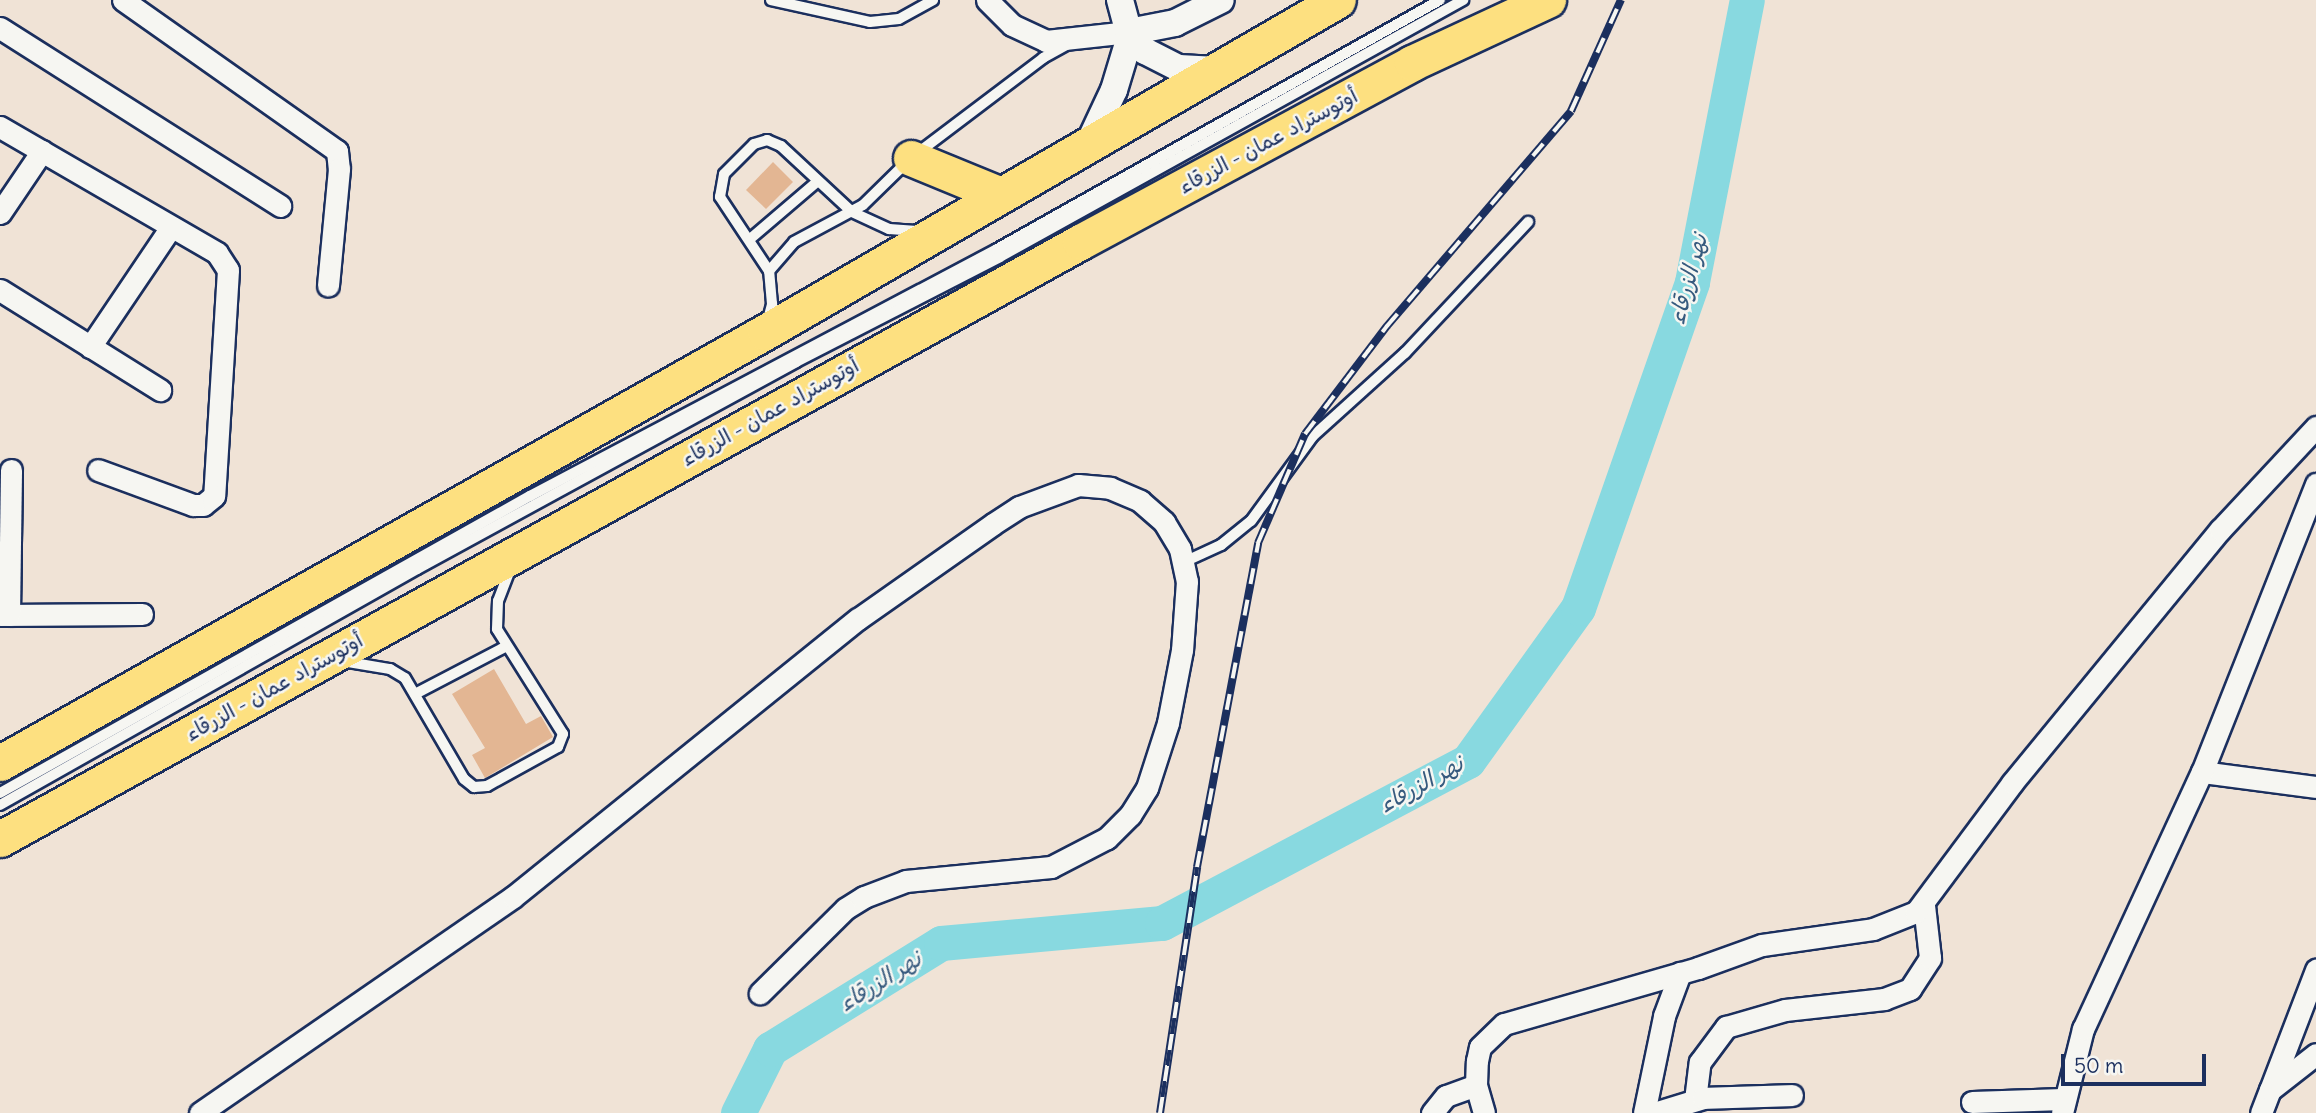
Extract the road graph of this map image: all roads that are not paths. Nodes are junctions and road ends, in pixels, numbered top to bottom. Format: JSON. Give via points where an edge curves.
{"nodes":[{"id":1,"x":123,"y":0,"type":"edge"},
{"id":2,"x":771,"y":0,"type":"edge"},
{"id":3,"x":933,"y":0,"type":"edge"},
{"id":4,"x":988,"y":0,"type":"edge"},
{"id":5,"x":1120,"y":0,"type":"edge"},
{"id":6,"x":1183,"y":0,"type":"edge"},
{"id":7,"x":1221,"y":0,"type":"edge"},
{"id":8,"x":1338,"y":0,"type":"edge"},
{"id":9,"x":1440,"y":0,"type":"edge"},
{"id":10,"x":1463,"y":0,"type":"edge"},
{"id":11,"x":1548,"y":0,"type":"edge"},
{"id":12,"x":1157,"y":27,"type":"junction"},
{"id":13,"x":0,"y":28,"type":"edge"},
{"id":14,"x":1130,"y":35,"type":"junction"},
{"id":15,"x":1077,"y":41,"type":"junction"},
{"id":16,"x":1217,"y":70,"type":"junction"},
{"id":17,"x":0,"y":127,"type":"edge"},
{"id":18,"x":1090,"y":141,"type":"junction"},
{"id":19,"x":41,"y":151,"type":"junction"},
{"id":20,"x":911,"y":158,"type":"junction"},
{"id":21,"x":818,"y":181,"type":"junction"},
{"id":22,"x":1001,"y":195,"type":"junction"},
{"id":23,"x":280,"y":206,"type":"dead end"},
{"id":24,"x":852,"y":212,"type":"junction"},
{"id":25,"x":0,"y":213,"type":"edge"},
{"id":26,"x":1528,"y":222,"type":"dead end"},
{"id":27,"x":171,"y":227,"type":"junction"},
{"id":28,"x":934,"y":233,"type":"junction"},
{"id":29,"x":750,"y":239,"type":"junction"},
{"id":30,"x":769,"y":271,"type":"junction"},
{"id":31,"x":328,"y":285,"type":"dead end"},
{"id":32,"x":0,"y":290,"type":"edge"},
{"id":33,"x":765,"y":332,"type":"junction"},
{"id":34,"x":90,"y":347,"type":"junction"},
{"id":35,"x":160,"y":390,"type":"dead end"},
{"id":36,"x":2316,"y":428,"type":"edge"},
{"id":37,"x":11,"y":470,"type":"dead end"},
{"id":38,"x":98,"y":470,"type":"dead end"},
{"id":39,"x":2316,"y":484,"type":"edge"},
{"id":40,"x":519,"y":551,"type":"junction"},
{"id":41,"x":1184,"y":562,"type":"junction"},
{"id":42,"x":142,"y":614,"type":"dead end"},
{"id":43,"x":4,"y":615,"type":"edge"},
{"id":44,"x":505,"y":647,"type":"junction"},
{"id":45,"x":325,"y":659,"type":"junction"},
{"id":46,"x":415,"y":694,"type":"junction"},
{"id":47,"x":0,"y":763,"type":"edge"},
{"id":48,"x":2202,"y":772,"type":"junction"},
{"id":49,"x":2316,"y":787,"type":"edge"},
{"id":50,"x":0,"y":793,"type":"edge"},
{"id":51,"x":0,"y":805,"type":"edge"},
{"id":52,"x":0,"y":839,"type":"edge"},
{"id":53,"x":1924,"y":905,"type":"junction"},
{"id":54,"x":2316,"y":970,"type":"edge"},
{"id":55,"x":1680,"y":973,"type":"junction"},
{"id":56,"x":760,"y":993,"type":"dead end"},
{"id":57,"x":2316,"y":1054,"type":"edge"},
{"id":58,"x":1476,"y":1085,"type":"junction"},
{"id":59,"x":2270,"y":1090,"type":"junction"},
{"id":60,"x":1792,"y":1095,"type":"dead end"},
{"id":61,"x":1695,"y":1100,"type":"junction"},
{"id":62,"x":1972,"y":1102,"type":"dead end"},
{"id":63,"x":225,"y":1105,"type":"edge"},
{"id":64,"x":2062,"y":1106,"type":"edge"},
{"id":65,"x":200,"y":1113,"type":"edge"},
{"id":66,"x":1432,"y":1113,"type":"edge"},
{"id":67,"x":1483,"y":1113,"type":"edge"},
{"id":68,"x":1644,"y":1113,"type":"edge"},
{"id":69,"x":1654,"y":1113,"type":"edge"},
{"id":70,"x":2261,"y":1113,"type":"edge"}],
"edges":[{"from":1,"to":31,"type":"street","via":[[337,151],[340,169]]},
{"from":2,"to":3,"type":"lane","via":[[845,19],[884,22],[909,15]]},
{"from":4,"to":15,"type":"street","via":[[1028,35],[1046,41]]},
{"from":5,"to":14,"type":"street"},
{"from":6,"to":12,"type":"street"},
{"from":7,"to":12,"type":"street"},
{"from":8,"to":16,"type":"highway"},
{"from":9,"to":50,"type":"lane","via":[[997,249],[530,496]]},
{"from":10,"to":51,"type":"lane","via":[[1000,257],[796,362],[417,569]]},
{"from":11,"to":40,"type":"highway","name":"أوتوستراد عمان - الزرقاء","via":[[1399,70]]},
{"from":12,"to":14,"type":"street"},
{"from":13,"to":23,"type":"street"},
{"from":14,"to":15,"type":"street"},
{"from":14,"to":16,"type":"street","via":[[1170,64]]},
{"from":14,"to":18,"type":"street","via":[[1114,90]]},
{"from":15,"to":20,"type":"lane","via":[[1042,58]]},
{"from":16,"to":18,"type":"highway"},
{"from":17,"to":19,"type":"street"},
{"from":18,"to":22,"type":"highway"},
{"from":19,"to":25,"type":"street"},
{"from":19,"to":27,"type":"street"},
{"from":20,"to":22,"type":"highway"},
{"from":20,"to":24,"type":"lane"},
{"from":21,"to":24,"type":"lane"},
{"from":21,"to":29,"type":"lane"},
{"from":21,"to":29,"type":"lane","via":[[775,142],[754,144],[724,174],[719,189],[722,204]]},
{"from":22,"to":28,"type":"highway"},
{"from":24,"to":28,"type":"lane","via":[[889,229]]},
{"from":24,"to":30,"type":"lane","via":[[813,228]]},
{"from":26,"to":41,"type":"lane","via":[[1405,353],[1313,436],[1251,521],[1220,545]]},
{"from":27,"to":34,"type":"street"},
{"from":27,"to":38,"type":"street","via":[[217,253],[228,271],[214,496],[203,505],[193,505]]},
{"from":28,"to":33,"type":"highway"},
{"from":29,"to":30,"type":"lane"},
{"from":30,"to":33,"type":"lane","via":[[772,304]]},
{"from":32,"to":34,"type":"street"},
{"from":33,"to":47,"type":"highway"},
{"from":34,"to":35,"type":"street"},
{"from":36,"to":53,"type":"street","via":[[2220,530],[2011,783]]},
{"from":37,"to":43,"type":"street"},
{"from":39,"to":48,"type":"street"},
{"from":40,"to":44,"type":"lane","via":[[496,611]]},
{"from":40,"to":45,"type":"highway","name":"أوتوستراد عمان - الزرقاء"},
{"from":41,"to":56,"type":"street","via":[[1186,613],[1168,723],[1147,789],[1115,831],[1081,856],[1051,867],[928,878],[885,887],[845,909]]},
{"from":41,"to":63,"type":"street","via":[[1164,522],[1140,501],[1110,488],[1078,485],[1019,507],[858,619],[513,897]]},
{"from":42,"to":43,"type":"street"},
{"from":44,"to":46,"type":"lane"},
{"from":44,"to":46,"type":"lane","via":[[564,739],[558,747],[487,786],[474,787],[464,779]]},
{"from":45,"to":46,"type":"lane","via":[[390,669],[405,678]]},
{"from":45,"to":52,"type":"highway","name":"أوتوستراد عمان - الزرقاء"},
{"from":48,"to":49,"type":"street"},
{"from":48,"to":64,"type":"street","via":[[2083,1029]]},
{"from":53,"to":55,"type":"street","via":[[1884,926],[1762,945]]},
{"from":53,"to":61,"type":"street","via":[[1930,958],[1910,989],[1884,999],[1798,1007],[1726,1027],[1700,1062]]},
{"from":54,"to":59,"type":"street"},
{"from":55,"to":58,"type":"street","via":[[1504,1024],[1480,1047]]},
{"from":55,"to":68,"type":"street","via":[[1664,1016]]},
{"from":57,"to":59,"type":"street"},
{"from":58,"to":66,"type":"street","via":[[1446,1096]]},
{"from":58,"to":67,"type":"street"},
{"from":59,"to":70,"type":"street"},
{"from":60,"to":61,"type":"street"},
{"from":61,"to":69,"type":"street"},
{"from":62,"to":64,"type":"street"},
{"from":63,"to":65,"type":"street"}]}
